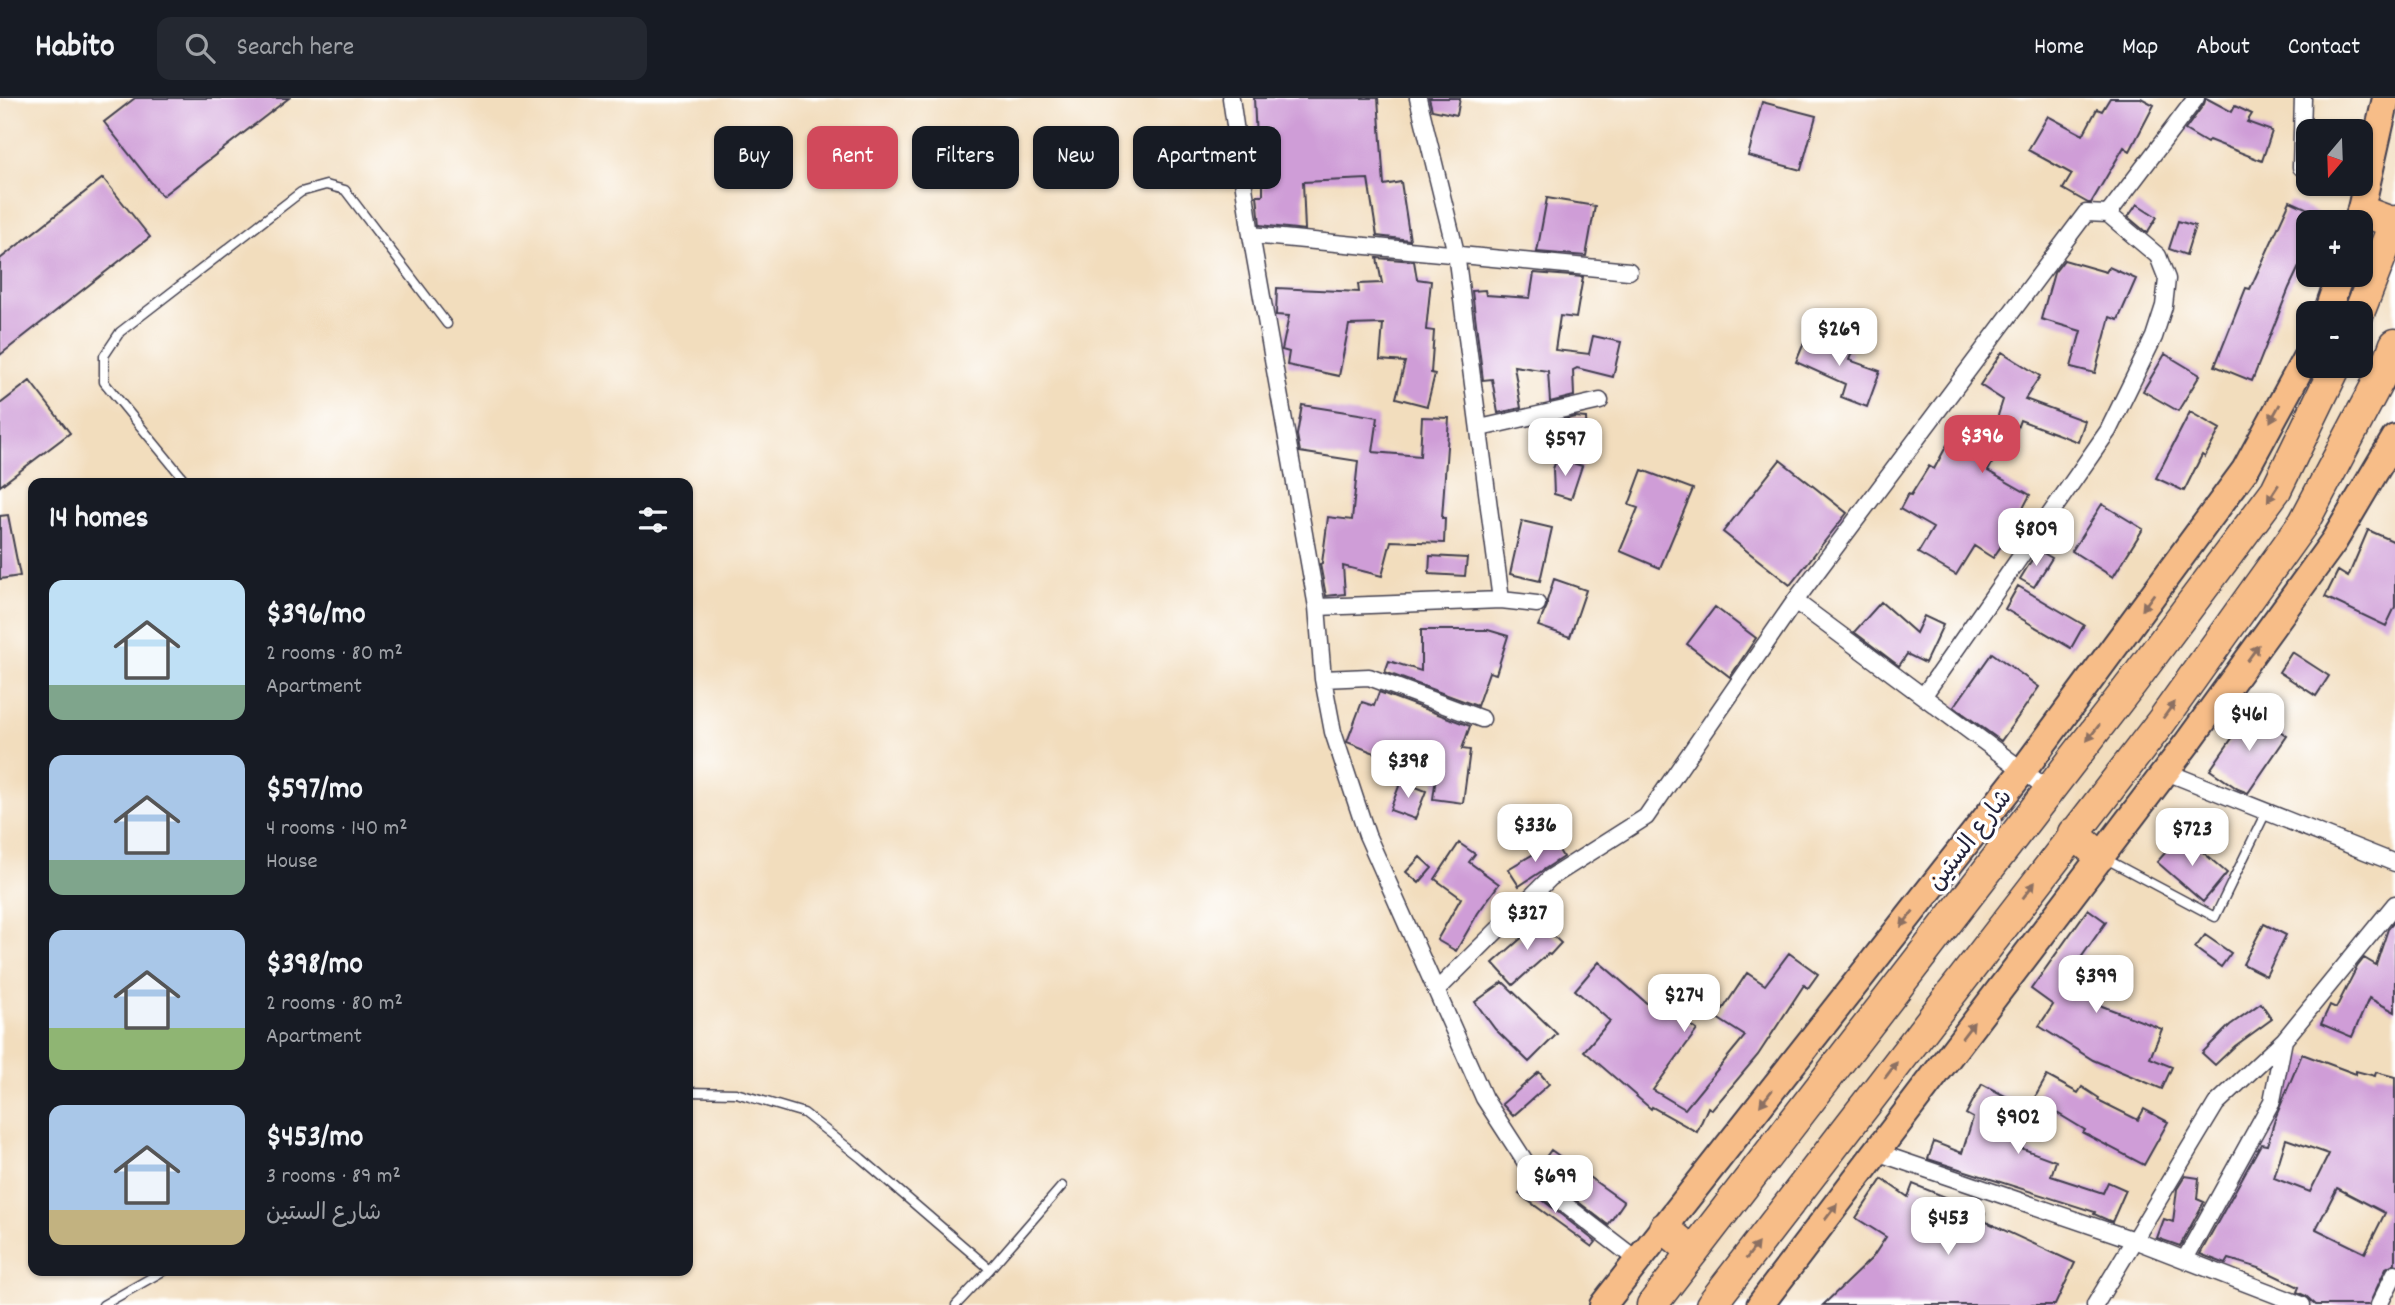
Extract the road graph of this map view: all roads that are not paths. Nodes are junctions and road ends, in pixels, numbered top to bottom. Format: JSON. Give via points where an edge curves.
{"nodes":[{"id":1,"x":1231,"y":98,"type":"edge"},
{"id":2,"x":1418,"y":98,"type":"edge"},
{"id":3,"x":2196,"y":98,"type":"edge"},
{"id":4,"x":2303,"y":98,"type":"edge"},
{"id":5,"x":2386,"y":98,"type":"edge"},
{"id":6,"x":2302,"y":119,"type":"edge"},
{"id":7,"x":2360,"y":201,"type":"edge"},
{"id":8,"x":2108,"y":214,"type":"junction"},
{"id":9,"x":2395,"y":222,"type":"edge"},
{"id":10,"x":1251,"y":235,"type":"junction"},
{"id":11,"x":1456,"y":253,"type":"junction"},
{"id":12,"x":1629,"y":271,"type":"dead end"},
{"id":13,"x":2364,"y":301,"type":"edge"},
{"id":14,"x":447,"y":324,"type":"dead end"},
{"id":15,"x":2395,"y":344,"type":"edge"},
{"id":16,"x":2296,"y":376,"type":"edge"},
{"id":17,"x":2330,"y":378,"type":"edge"},
{"id":18,"x":1600,"y":401,"type":"dead end"},
{"id":19,"x":1480,"y":428,"type":"junction"},
{"id":20,"x":2395,"y":438,"type":"edge"},
{"id":21,"x":183,"y":478,"type":"edge"},
{"id":22,"x":1501,"y":600,"type":"junction"},
{"id":23,"x":1795,"y":601,"type":"junction"},
{"id":24,"x":1537,"y":604,"type":"dead end"},
{"id":25,"x":1317,"y":607,"type":"junction"},
{"id":26,"x":1323,"y":679,"type":"junction"},
{"id":27,"x":1924,"y":695,"type":"junction"},
{"id":28,"x":1482,"y":719,"type":"dead end"},
{"id":29,"x":2164,"y":771,"type":"junction"},
{"id":30,"x":2022,"y":772,"type":"junction"},
{"id":31,"x":2049,"y":790,"type":"junction"},
{"id":32,"x":2266,"y":812,"type":"junction"},
{"id":33,"x":2073,"y":834,"type":"junction"},
{"id":34,"x":2100,"y":856,"type":"junction"},
{"id":35,"x":2395,"y":863,"type":"edge"},
{"id":36,"x":2395,"y":904,"type":"edge"},
{"id":37,"x":1437,"y":990,"type":"junction"},
{"id":38,"x":2284,"y":1040,"type":"junction"},
{"id":39,"x":693,"y":1092,"type":"edge"},
{"id":40,"x":1876,"y":1152,"type":"junction"},
{"id":41,"x":1062,"y":1186,"type":"dead end"},
{"id":42,"x":1664,"y":1228,"type":"junction"},
{"id":43,"x":2134,"y":1240,"type":"junction"},
{"id":44,"x":1693,"y":1252,"type":"junction"},
{"id":45,"x":2185,"y":1259,"type":"junction"},
{"id":46,"x":1637,"y":1260,"type":"junction"},
{"id":47,"x":990,"y":1269,"type":"junction"},
{"id":48,"x":2395,"y":1273,"type":"edge"},
{"id":49,"x":154,"y":1276,"type":"edge"},
{"id":50,"x":103,"y":1305,"type":"edge"},
{"id":51,"x":956,"y":1305,"type":"edge"},
{"id":52,"x":1603,"y":1305,"type":"edge"},
{"id":53,"x":1652,"y":1305,"type":"edge"},
{"id":54,"x":1711,"y":1305,"type":"edge"},
{"id":55,"x":1760,"y":1305,"type":"edge"},
{"id":56,"x":2095,"y":1305,"type":"edge"},
{"id":57,"x":2302,"y":1305,"type":"edge"},
{"id":58,"x":2379,"y":1305,"type":"edge"}],
"edges":[{"from":1,"to":10,"type":"street"},
{"from":2,"to":11,"type":"street"},
{"from":3,"to":8,"type":"street"},
{"from":4,"to":6,"type":"street"},
{"from":5,"to":7,"type":"main road"},
{"from":7,"to":9,"type":"highway"},
{"from":8,"to":23,"type":"street","via":[[2087,213]]},
{"from":8,"to":27,"type":"street","via":[[2158,256],[2167,279],[2154,337],[2108,431]]},
{"from":9,"to":13,"type":"highway"},
{"from":10,"to":11,"type":"street"},
{"from":10,"to":25,"type":"street"},
{"from":11,"to":12,"type":"street"},
{"from":11,"to":19,"type":"street"},
{"from":14,"to":21,"type":"lane","via":[[345,190],[327,185],[301,192],[120,332],[104,356],[104,382]]},
{"from":33,"to":15,"type":"highway","one_way":true,"via":[[2161,722],[2304,522]]},
{"from":16,"to":30,"type":"main road","name":"شارع الستين","one_way":true,"via":[[2245,470]]},
{"from":17,"to":31,"type":"highway","name":"شارع الستين","one_way":true,"via":[[2276,489]]},
{"from":18,"to":19,"type":"street"},
{"from":19,"to":22,"type":"street"},
{"from":29,"to":20,"type":"main road","one_way":true,"via":[[2334,541]]},
{"from":22,"to":24,"type":"street"},
{"from":22,"to":25,"type":"street"},
{"from":23,"to":27,"type":"street"},
{"from":23,"to":37,"type":"street","via":[[1646,817],[1550,878]]},
{"from":25,"to":26,"type":"street"},
{"from":26,"to":28,"type":"street","via":[[1369,677]]},
{"from":26,"to":37,"type":"street","via":[[1333,732],[1367,835]]},
{"from":27,"to":30,"type":"street"},
{"from":29,"to":32,"type":"street"},
{"from":29,"to":34,"type":"main road"},
{"from":30,"to":31,"type":"street"},
{"from":30,"to":42,"type":"main road","name":"شارع الستين","one_way":true},
{"from":31,"to":44,"type":"highway","name":"شارع الستين"},
{"from":32,"to":34,"type":"lane","via":[[2215,917]]},
{"from":32,"to":35,"type":"street"},
{"from":33,"to":34,"type":"highway"},
{"from":54,"to":33,"type":"highway","one_way":true},
{"from":40,"to":34,"type":"main road","one_way":true},
{"from":36,"to":38,"type":"street"},
{"from":37,"to":46,"type":"street","via":[[1484,1098],[1541,1186]]},
{"from":38,"to":43,"type":"street","via":[[2217,1104]]},
{"from":38,"to":45,"type":"street","via":[[2272,1101]]},
{"from":39,"to":47,"type":"lane","via":[[736,1093],[804,1113]]},
{"from":40,"to":43,"type":"street"},
{"from":55,"to":40,"type":"main road","one_way":true},
{"from":41,"to":47,"type":"lane"},
{"from":42,"to":44,"type":"highway"},
{"from":42,"to":46,"type":"main road","name":"شارع الستين"},
{"from":43,"to":45,"type":"street"},
{"from":43,"to":56,"type":"street"},
{"from":44,"to":53,"type":"highway","name":"شارع الستين"},
{"from":45,"to":57,"type":"street"},
{"from":46,"to":52,"type":"main road","name":"شارع الستين"},
{"from":47,"to":51,"type":"lane"},
{"from":48,"to":58,"type":"street"},
{"from":49,"to":50,"type":"lane"}]}
